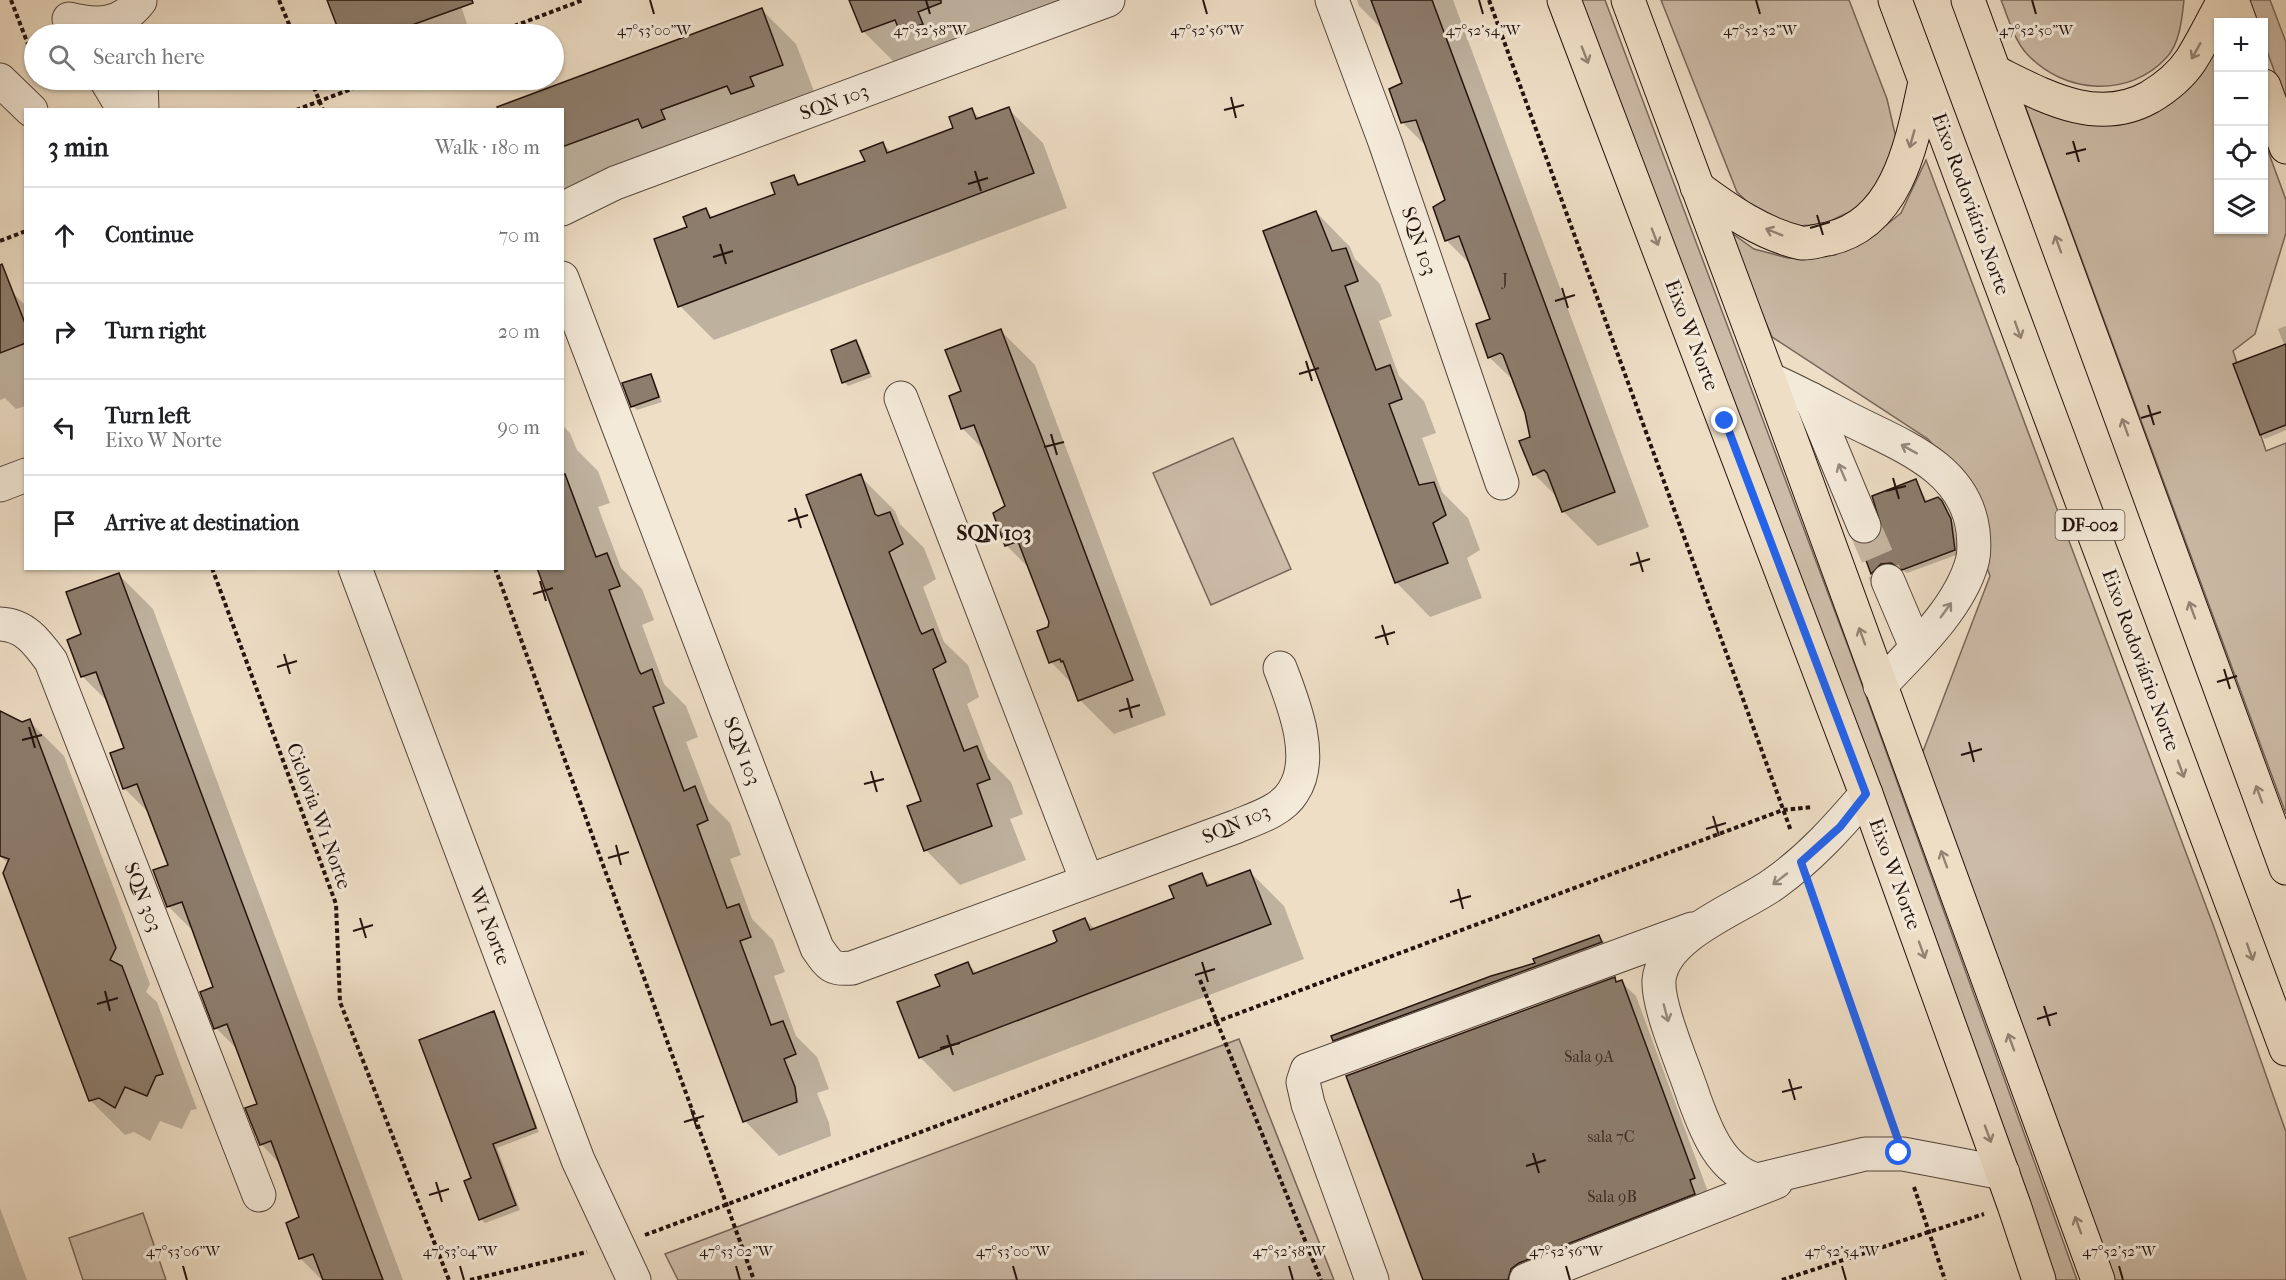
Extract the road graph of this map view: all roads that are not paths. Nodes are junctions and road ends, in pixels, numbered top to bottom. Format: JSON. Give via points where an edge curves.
{"nodes":[{"id":1,"x":140,"y":0,"type":"edge"},
{"id":2,"x":1108,"y":0,"type":"edge"},
{"id":3,"x":1332,"y":0,"type":"edge"},
{"id":4,"x":1564,"y":0,"type":"edge"},
{"id":5,"x":1628,"y":0,"type":"edge"},
{"id":6,"x":1895,"y":0,"type":"edge"},
{"id":7,"x":1968,"y":0,"type":"edge"},
{"id":8,"x":2224,"y":0,"type":"edge"},
{"id":9,"x":2232,"y":0,"type":"edge"},
{"id":10,"x":67,"y":18,"type":"edge"},
{"id":11,"x":2239,"y":18,"type":"edge"},
{"id":12,"x":141,"y":24,"type":"edge"},
{"id":13,"x":1995,"y":72,"type":"junction"},
{"id":14,"x":0,"y":80,"type":"edge"},
{"id":15,"x":1925,"y":82,"type":"junction"},
{"id":16,"x":112,"y":90,"type":"edge"},
{"id":17,"x":141,"y":90,"type":"edge"},
{"id":18,"x":2268,"y":97,"type":"edge"},
{"id":19,"x":29,"y":108,"type":"edge"},
{"id":20,"x":123,"y":108,"type":"edge"},
{"id":21,"x":142,"y":108,"type":"edge"},
{"id":22,"x":2286,"y":147,"type":"edge"},
{"id":23,"x":1697,"y":187,"type":"junction"},
{"id":24,"x":564,"y":208,"type":"edge"},
{"id":25,"x":564,"y":283,"type":"edge"},
{"id":26,"x":1769,"y":379,"type":"junction"},
{"id":27,"x":901,"y":398,"type":"dead end"},
{"id":28,"x":1811,"y":399,"type":"junction"},
{"id":29,"x":24,"y":476,"type":"edge"},
{"id":30,"x":1502,"y":483,"type":"dead end"},
{"id":31,"x":0,"y":484,"type":"edge"},
{"id":32,"x":1864,"y":526,"type":"tunnel mouth"},
{"id":33,"x":356,"y":570,"type":"edge"},
{"id":34,"x":1888,"y":581,"type":"tunnel mouth"},
{"id":35,"x":0,"y":624,"type":"edge"},
{"id":36,"x":1916,"y":647,"type":"junction"},
{"id":37,"x":1280,"y":668,"type":"dead end"},
{"id":38,"x":1881,"y":687,"type":"junction"},
{"id":39,"x":1862,"y":799,"type":"junction"},
{"id":40,"x":2286,"y":868,"type":"edge"},
{"id":41,"x":1087,"y":881,"type":"junction"},
{"id":42,"x":1710,"y":922,"type":"junction"},
{"id":43,"x":2286,"y":1049,"type":"edge"},
{"id":44,"x":1810,"y":1169,"type":"junction"},
{"id":45,"x":2003,"y":1173,"type":"junction"},
{"id":46,"x":259,"y":1195,"type":"dead end"},
{"id":47,"x":634,"y":1280,"type":"edge"},
{"id":48,"x":1372,"y":1280,"type":"edge"},
{"id":49,"x":1526,"y":1280,"type":"edge"},
{"id":50,"x":2039,"y":1280,"type":"edge"},
{"id":51,"x":2098,"y":1280,"type":"edge"}],
"edges":[{"from":1,"to":10,"type":"street","via":[[131,13],[111,21],[86,23]]},
{"from":1,"to":12,"type":"street"},
{"from":2,"to":24,"type":"street","name":"SQN 103","via":[[615,183]]},
{"from":3,"to":30,"type":"street","name":"SQN 103"},
{"from":4,"to":39,"type":"main road","name":"Eixo W Norte","one_way":true},
{"from":5,"to":23,"type":"main road"},
{"from":6,"to":15,"type":"main road","name":"Eixo Rodoviário Norte","number":"DF-002"},
{"from":7,"to":13,"type":"main road","number":"DF-002"},
{"from":8,"to":13,"type":"main road","one_way":true,"via":[[2190,62],[2164,88],[2135,105],[2083,109],[2044,96]]},
{"from":9,"to":11,"type":"main road"},
{"from":40,"to":13,"type":"main road","number":"DF-002","one_way":true},
{"from":14,"to":19,"type":"street"},
{"from":15,"to":23,"type":"main road","one_way":true,"via":[[1913,141],[1897,180],[1875,215],[1846,235],[1803,244],[1737,216]]},
{"from":15,"to":43,"type":"main road","name":"Eixo Rodoviário Norte","number":"DF-002","one_way":true},
{"from":16,"to":20,"type":"street"},
{"from":17,"to":21,"type":"street"},
{"from":18,"to":22,"type":"main road"},
{"from":23,"to":26,"type":"main road"},
{"from":25,"to":41,"type":"street","name":"SQN 103","via":[[817,948],[828,963],[837,970],[852,968]]},
{"from":26,"to":28,"type":"street"},
{"from":38,"to":26,"type":"main road","one_way":true},
{"from":27,"to":41,"type":"street"},
{"from":32,"to":28,"type":"street","one_way":true},
{"from":36,"to":28,"type":"street","one_way":true,"via":[[1951,603],[1972,563],[1975,545],[1966,505],[1950,479],[1915,451]]},
{"from":29,"to":31,"type":"street"},
{"from":33,"to":47,"type":"street","name":"W1 Norte","via":[[578,1160]]},
{"from":34,"to":36,"type":"street"},
{"from":35,"to":46,"type":"street","name":"SQN 303","via":[[13,625],[34,637],[51,661]]},
{"from":36,"to":38,"type":"street"},
{"from":37,"to":41,"type":"street","name":"SQN 103","via":[[1299,719],[1302,768],[1293,793],[1273,810],[1235,828]]},
{"from":51,"to":38,"type":"main road","one_way":true},
{"from":39,"to":42,"type":"street","one_way":true,"via":[[1840,827],[1774,884]]},
{"from":39,"to":45,"type":"main road","name":"Eixo W Norte","one_way":true},
{"from":42,"to":44,"type":"street","one_way":true,"via":[[1680,943],[1665,962],[1659,980],[1665,1011],[1700,1113],[1725,1161],[1741,1176],[1757,1180]]},
{"from":42,"to":48,"type":"street","via":[[1307,1070],[1303,1082],[1308,1104]]},
{"from":44,"to":45,"type":"street","via":[[1865,1154],[1903,1154]]},
{"from":44,"to":49,"type":"street"},
{"from":45,"to":50,"type":"main road","name":"Eixo W Norte"}]}
